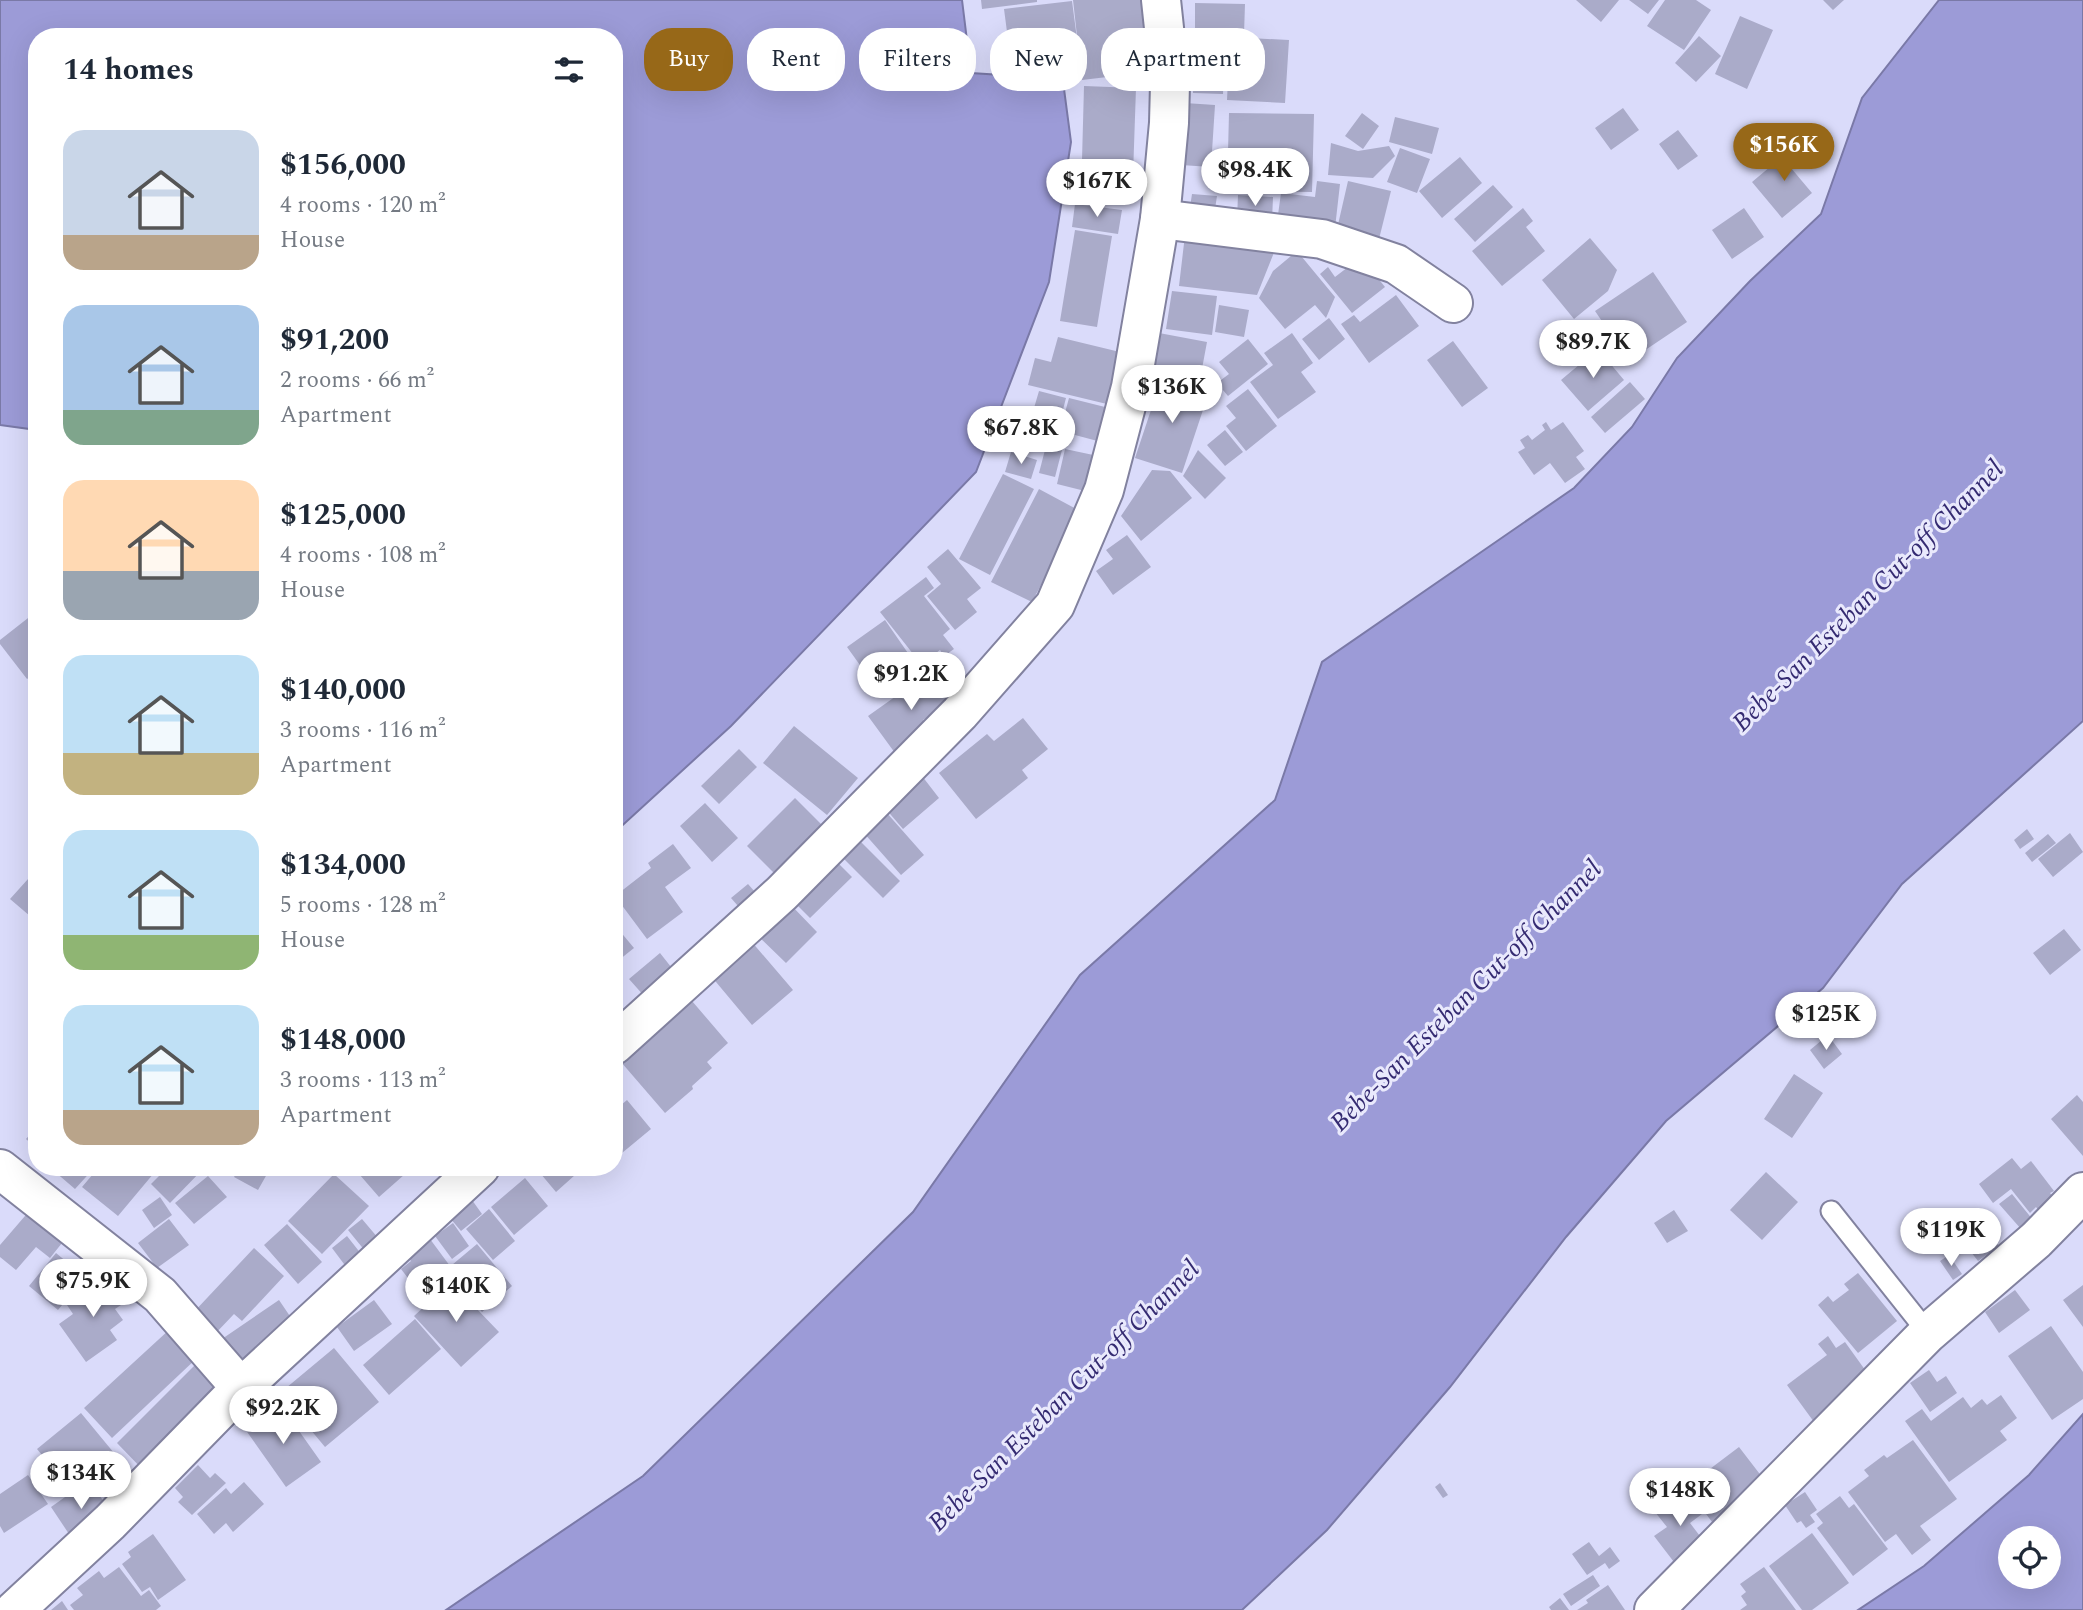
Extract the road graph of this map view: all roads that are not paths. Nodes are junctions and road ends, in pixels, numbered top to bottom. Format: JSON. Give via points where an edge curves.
{"nodes":[{"id":1,"x":1161,"y":0,"type":"edge"},
{"id":2,"x":1160,"y":219,"type":"junction"},
{"id":3,"x":1453,"y":303,"type":"dead end"},
{"id":4,"x":623,"y":1037,"type":"edge"},
{"id":5,"x":0,"y":1169,"type":"edge"},
{"id":6,"x":471,"y":1176,"type":"edge"},
{"id":7,"x":2083,"y":1192,"type":"edge"},
{"id":8,"x":1831,"y":1211,"type":"dead end"},
{"id":9,"x":1928,"y":1333,"type":"junction"},
{"id":10,"x":241,"y":1388,"type":"junction"},
{"id":11,"x":15,"y":1610,"type":"edge"},
{"id":12,"x":1654,"y":1610,"type":"edge"}],
"edges":[{"from":1,"to":2,"type":"street","via":[[1170,84]]},
{"from":2,"to":3,"type":"street","via":[[1322,239],[1396,264]]},
{"from":2,"to":4,"type":"street","via":[[1131,387],[1104,490],[1055,605],[960,713],[782,893]]},
{"from":5,"to":10,"type":"street","via":[[160,1295]]},
{"from":6,"to":10,"type":"street"},
{"from":7,"to":9,"type":"street","via":[[2036,1240]]},
{"from":8,"to":9,"type":"lane"},
{"from":9,"to":12,"type":"street"},
{"from":10,"to":11,"type":"street","via":[[110,1522]]}]}
